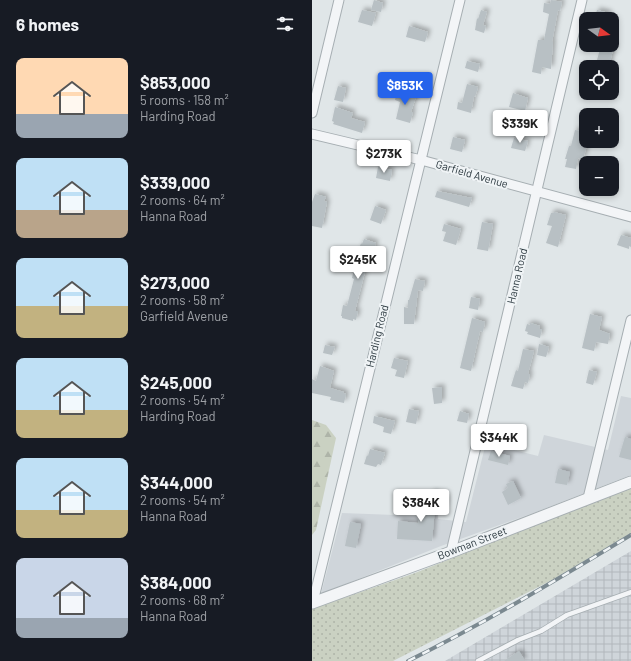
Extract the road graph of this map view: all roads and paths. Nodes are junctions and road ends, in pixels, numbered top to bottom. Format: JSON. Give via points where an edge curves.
{"nodes":[{"id":1,"x":339,"y":0,"type":"edge"},
{"id":2,"x":460,"y":0,"type":"edge"},
{"id":3,"x":582,"y":0,"type":"edge"},
{"id":4,"x":312,"y":113,"type":"edge"},
{"id":5,"x":312,"y":134,"type":"edge"},
{"id":6,"x":421,"y":160,"type":"junction"},
{"id":7,"x":537,"y":192,"type":"junction"},
{"id":8,"x":631,"y":217,"type":"edge"},
{"id":9,"x":631,"y":320,"type":"edge"},
{"id":10,"x":631,"y":482,"type":"edge"},
{"id":11,"x":588,"y":498,"type":"junction"},
{"id":12,"x":451,"y":552,"type":"junction"},
{"id":13,"x":631,"y":592,"type":"edge"},
{"id":14,"x":312,"y":602,"type":"edge"},
{"id":15,"x":478,"y":661,"type":"edge"}],
"edges":[{"from":1,"to":4,"type":"street"},
{"from":2,"to":6,"type":"street","name":"Harding Road"},
{"from":3,"to":7,"type":"street","name":"Hanna Road"},
{"from":5,"to":6,"type":"street","name":"Garfield Avenue"},
{"from":6,"to":7,"type":"street","name":"Garfield Avenue"},
{"from":6,"to":14,"type":"street","name":"Harding Road"},
{"from":7,"to":8,"type":"street","name":"Garfield Avenue"},
{"from":7,"to":12,"type":"street","name":"Hanna Road"},
{"from":9,"to":11,"type":"street"},
{"from":10,"to":11,"type":"street","name":"Bowman Street"},
{"from":11,"to":12,"type":"street","name":"Bowman Street"},
{"from":12,"to":14,"type":"street","name":"Bowman Street"},
{"from":13,"to":15,"type":"lane","via":[[567,615],[541,631]]}]}
